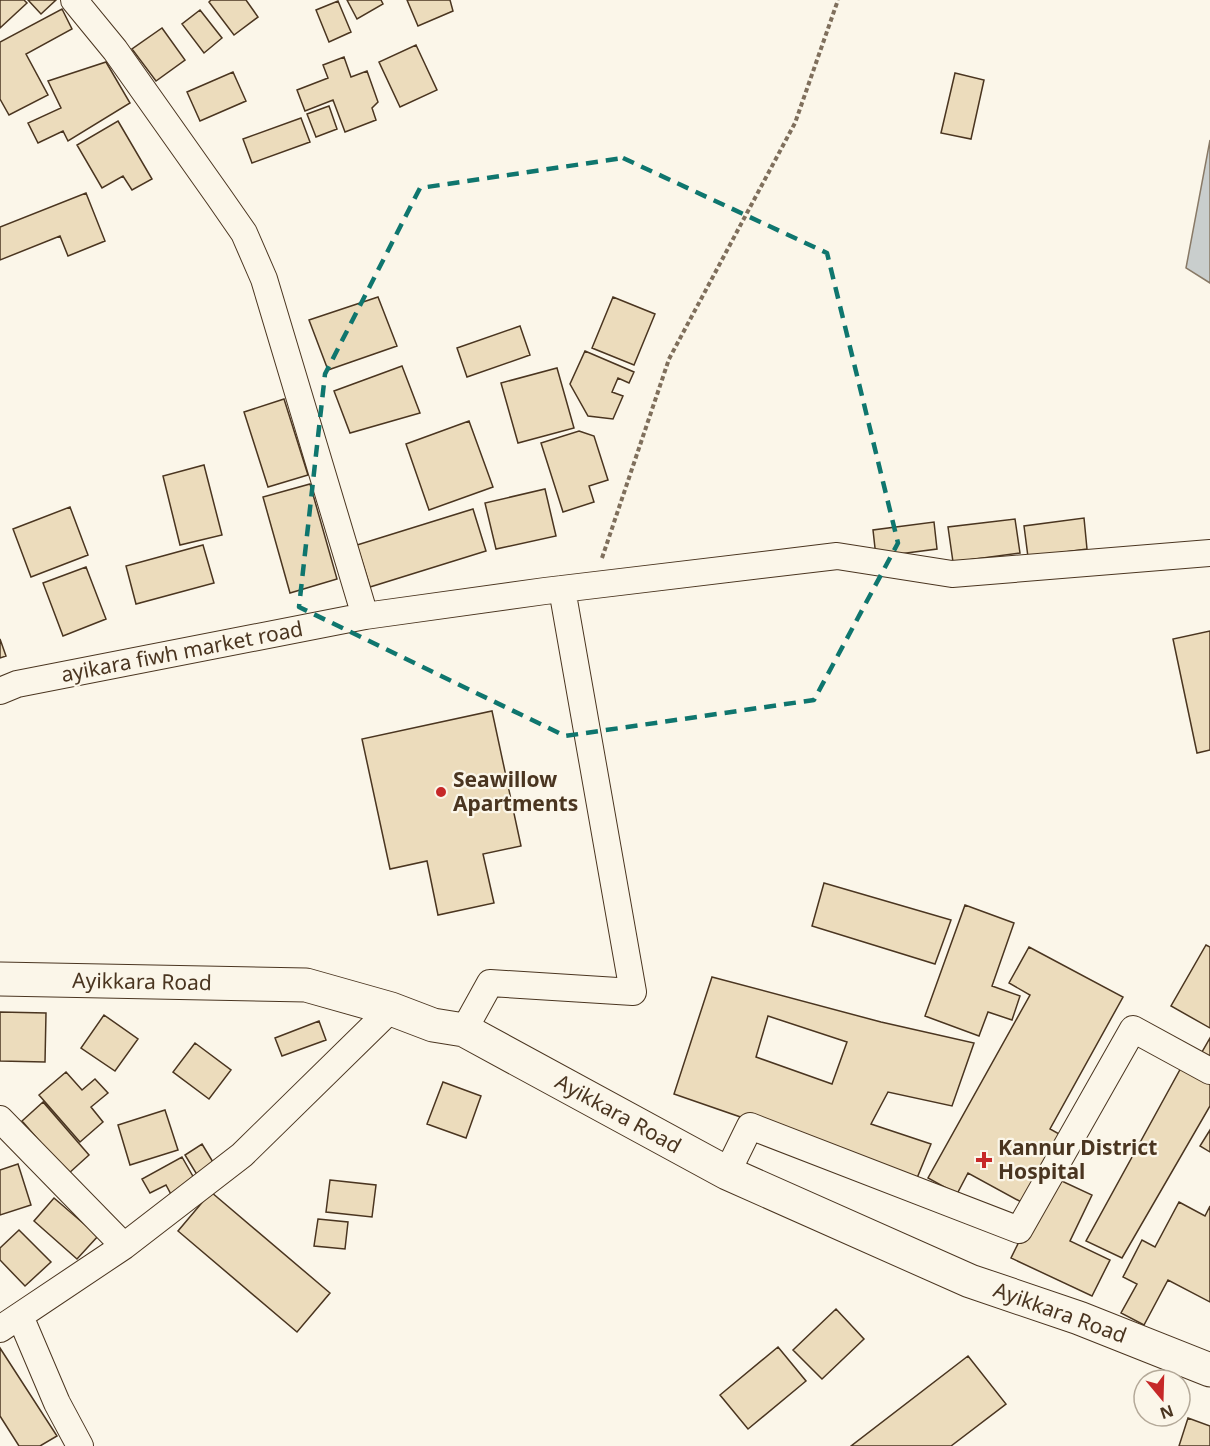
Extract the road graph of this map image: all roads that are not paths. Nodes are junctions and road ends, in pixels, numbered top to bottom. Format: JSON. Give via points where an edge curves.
{"nodes":[{"id":1,"x":74,"y":0,"type":"edge"},
{"id":2,"x":1210,"y":553,"type":"edge"},
{"id":3,"x":562,"y":589,"type":"junction"},
{"id":4,"x":365,"y":616,"type":"junction"},
{"id":5,"x":0,"y":691,"type":"edge"},
{"id":6,"x":0,"y":979,"type":"edge"},
{"id":7,"x":391,"y":1009,"type":"junction"},
{"id":8,"x":464,"y":1030,"type":"junction"},
{"id":9,"x":1210,"y":1071,"type":"edge"},
{"id":10,"x":0,"y":1119,"type":"edge"},
{"id":11,"x":727,"y":1173,"type":"junction"},
{"id":12,"x":124,"y":1246,"type":"junction"},
{"id":13,"x":10,"y":1323,"type":"edge"},
{"id":14,"x":1210,"y":1370,"type":"edge"},
{"id":15,"x":80,"y":1446,"type":"edge"}],
"edges":[{"from":1,"to":4,"type":"street","via":[[115,50],[244,233],[264,279]]},
{"from":2,"to":3,"type":"street","name":"ayikara fiwh market road","via":[[952,574],[837,556]]},
{"from":3,"to":4,"type":"street","name":"ayikara fiwh market road"},
{"from":3,"to":8,"type":"street","via":[[633,992],[490,982]]},
{"from":4,"to":5,"type":"street","name":"ayikara fiwh market road","via":[[16,684]]},
{"from":6,"to":7,"type":"main road","name":"Ayikkara Road","via":[[306,985]]},
{"from":7,"to":8,"type":"main road","name":"Ayikkara Road","via":[[433,1025]]},
{"from":7,"to":12,"type":"street","via":[[242,1155]]},
{"from":8,"to":11,"type":"main road","name":"Ayikkara Road"},
{"from":9,"to":11,"type":"street","via":[[1133,1029],[1020,1230],[750,1126]]},
{"from":10,"to":12,"type":"street"},
{"from":11,"to":14,"type":"main road","name":"Ayikkara Road","via":[[970,1281],[1079,1318]]},
{"from":12,"to":13,"type":"street"},
{"from":13,"to":15,"type":"street"}]}
